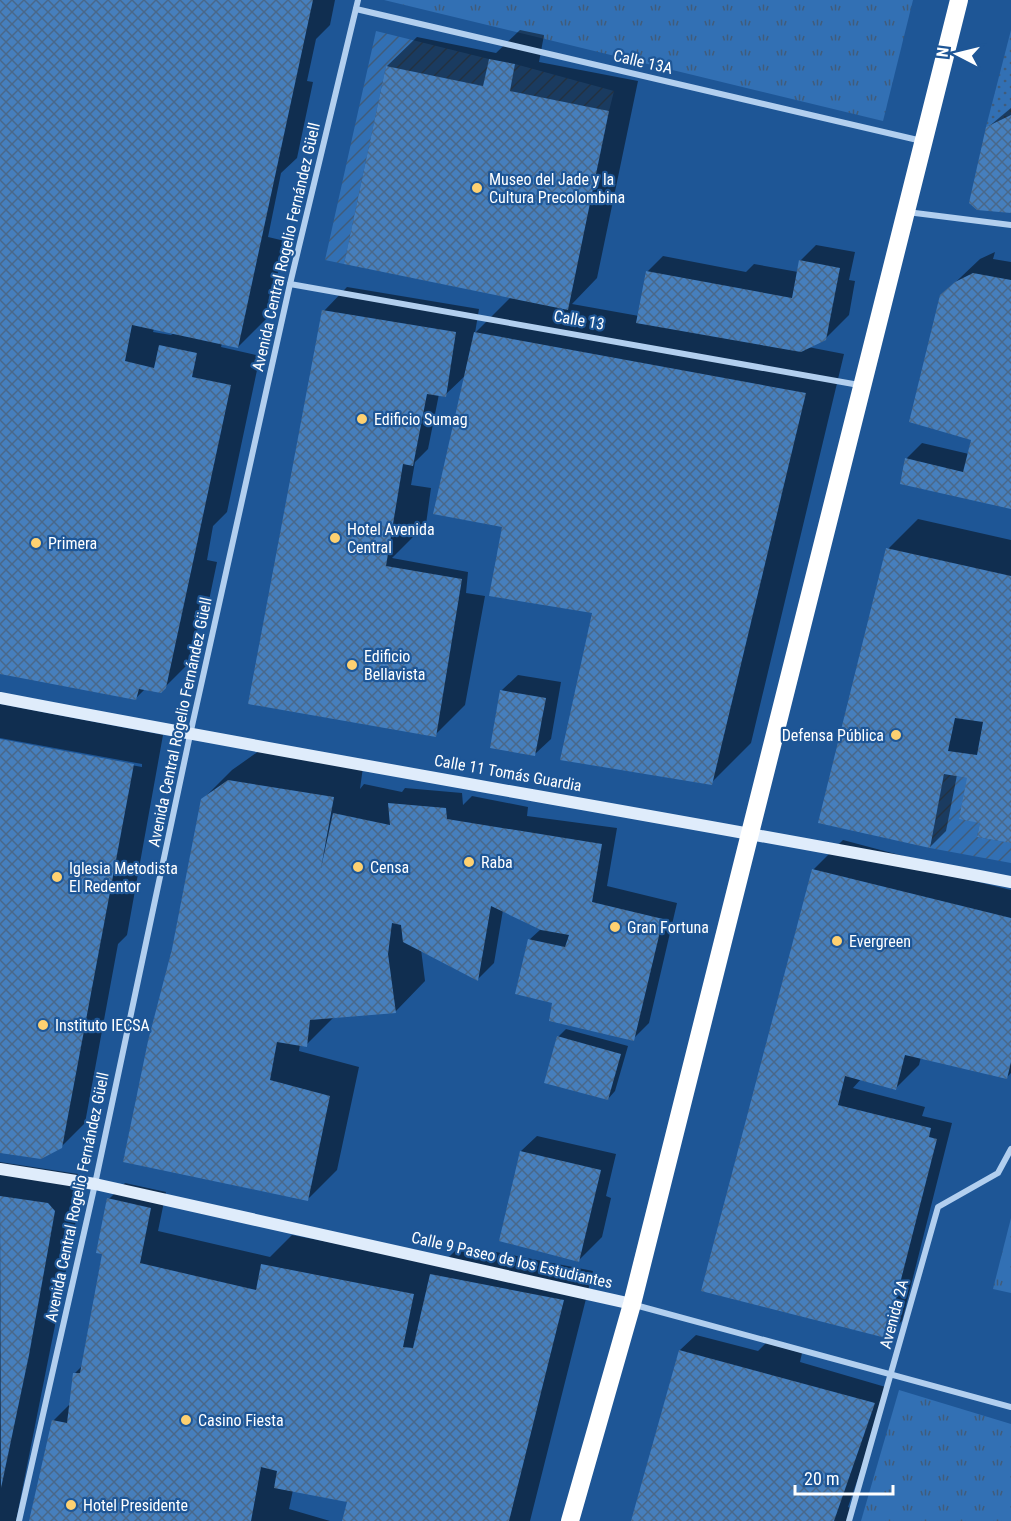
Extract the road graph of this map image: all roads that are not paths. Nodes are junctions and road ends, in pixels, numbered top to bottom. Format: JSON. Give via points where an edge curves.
{"nodes":[{"id":1,"x":358,"y":0,"type":"edge"},
{"id":2,"x":959,"y":0,"type":"edge"},
{"id":3,"x":356,"y":9,"type":"junction"},
{"id":4,"x":924,"y":141,"type":"junction"},
{"id":5,"x":905,"y":212,"type":"junction"},
{"id":6,"x":1011,"y":225,"type":"edge"},
{"id":7,"x":290,"y":284,"type":"junction"},
{"id":8,"x":863,"y":386,"type":"junction"},
{"id":9,"x":0,"y":698,"type":"edge"},
{"id":10,"x":190,"y":735,"type":"junction"},
{"id":11,"x":751,"y":832,"type":"junction"},
{"id":12,"x":1011,"y":882,"type":"edge"},
{"id":13,"x":1011,"y":1149,"type":"edge"},
{"id":14,"x":0,"y":1169,"type":"edge"},
{"id":15,"x":95,"y":1184,"type":"junction"},
{"id":16,"x":632,"y":1304,"type":"junction"},
{"id":17,"x":892,"y":1374,"type":"junction"},
{"id":18,"x":1011,"y":1407,"type":"edge"},
{"id":19,"x":19,"y":1521,"type":"edge"},
{"id":20,"x":570,"y":1521,"type":"edge"},
{"id":21,"x":849,"y":1521,"type":"edge"}],
"edges":[{"from":1,"to":3,"type":"street","name":"Avenida Central Rogelio Fernández Güell"},
{"from":2,"to":4,"type":"highway"},
{"from":3,"to":4,"type":"street","name":"Calle 13A"},
{"from":3,"to":7,"type":"street","name":"Avenida Central Rogelio Fernández Güell"},
{"from":4,"to":5,"type":"highway"},
{"from":5,"to":6,"type":"street"},
{"from":5,"to":8,"type":"highway"},
{"from":7,"to":8,"type":"street","name":"Calle 13"},
{"from":7,"to":10,"type":"street","name":"Avenida Central Rogelio Fernández Güell"},
{"from":8,"to":11,"type":"highway"},
{"from":9,"to":10,"type":"street","name":"Calle 11 Tomás Guardia"},
{"from":10,"to":11,"type":"street","name":"Calle 11 Tomás Guardia"},
{"from":10,"to":15,"type":"street","name":"Avenida Central Rogelio Fernández Güell"},
{"from":11,"to":12,"type":"street","name":"Calle 11 Tomás Guardia"},
{"from":11,"to":16,"type":"highway"},
{"from":13,"to":17,"type":"street","name":"Avenida 2A","via":[[998,1173],[938,1207]]},
{"from":14,"to":15,"type":"street","name":"Calle 9 Paseo de los Estudiantes"},
{"from":15,"to":16,"type":"street","name":"Calle 9 Paseo de los Estudiantes"},
{"from":15,"to":19,"type":"street","name":"Avenida Central Rogelio Fernández Güell"},
{"from":16,"to":17,"type":"street","name":"Calle 9 Paseo de los Estudiantes"},
{"from":16,"to":20,"type":"highway"},
{"from":17,"to":18,"type":"street","name":"Calle 9 Paseo de los Estudiantes"},
{"from":17,"to":21,"type":"street","name":"Avenida 2A"}]}
